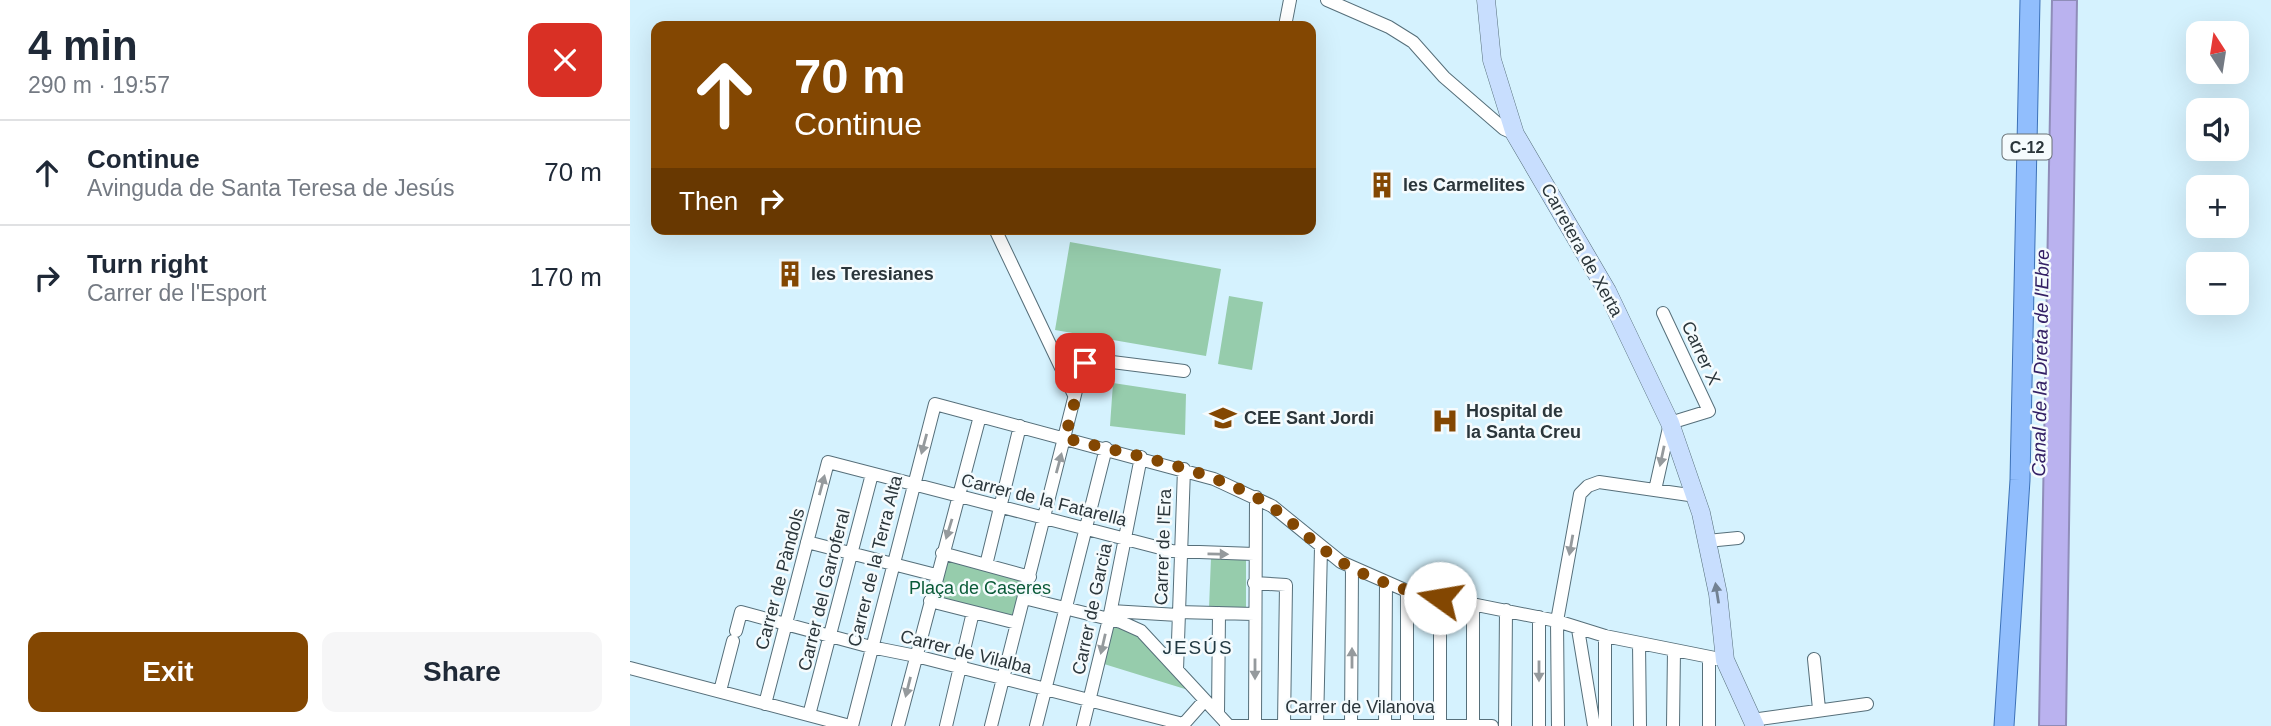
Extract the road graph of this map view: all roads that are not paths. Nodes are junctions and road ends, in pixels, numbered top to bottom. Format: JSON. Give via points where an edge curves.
{"nodes":[{"id":1,"x":1290,"y":0,"type":"edge"},
{"id":2,"x":1327,"y":0,"type":"edge"},
{"id":3,"x":1486,"y":0,"type":"edge"},
{"id":4,"x":2030,"y":0,"type":"edge"},
{"id":5,"x":1286,"y":21,"type":"edge"},
{"id":6,"x":1515,"y":134,"type":"junction"},
{"id":7,"x":998,"y":235,"type":"edge"},
{"id":8,"x":1663,"y":313,"type":"dead end"},
{"id":9,"x":1184,"y":371,"type":"dead end"},
{"id":10,"x":1074,"y":395,"type":"junction"},
{"id":11,"x":980,"y":416,"type":"junction"},
{"id":12,"x":1670,"y":423,"type":"junction"},
{"id":13,"x":1020,"y":426,"type":"junction"},
{"id":14,"x":1065,"y":438,"type":"junction"},
{"id":15,"x":1106,"y":448,"type":"junction"},
{"id":16,"x":1141,"y":457,"type":"junction"},
{"id":17,"x":828,"y":462,"type":"joint"},
{"id":18,"x":1184,"y":468,"type":"junction"},
{"id":19,"x":872,"y":474,"type":"junction"},
{"id":20,"x":913,"y":485,"type":"junction"},
{"id":21,"x":1655,"y":490,"type":"junction"},
{"id":22,"x":959,"y":496,"type":"junction"},
{"id":23,"x":1696,"y":496,"type":"junction"},
{"id":24,"x":1256,"y":497,"type":"junction"},
{"id":25,"x":1000,"y":507,"type":"junction"},
{"id":26,"x":1044,"y":519,"type":"junction"},
{"id":27,"x":1086,"y":529,"type":"junction"},
{"id":28,"x":1125,"y":538,"type":"junction"},
{"id":29,"x":1738,"y":538,"type":"dead end"},
{"id":30,"x":1707,"y":541,"type":"junction"},
{"id":31,"x":807,"y":542,"type":"junction"},
{"id":32,"x":1324,"y":549,"type":"junction"},
{"id":33,"x":1180,"y":552,"type":"junction"},
{"id":34,"x":851,"y":553,"type":"junction"},
{"id":35,"x":942,"y":553,"type":"junction"},
{"id":36,"x":1254,"y":554,"type":"junction"},
{"id":37,"x":891,"y":564,"type":"junction"},
{"id":38,"x":986,"y":565,"type":"junction"},
{"id":39,"x":1352,"y":568,"type":"junction"},
{"id":40,"x":936,"y":575,"type":"junction"},
{"id":41,"x":1030,"y":577,"type":"junction"},
{"id":42,"x":1254,"y":583,"type":"junction"},
{"id":43,"x":1386,"y":583,"type":"junction"},
{"id":44,"x":1407,"y":590,"type":"junction"},
{"id":45,"x":1024,"y":598,"type":"junction"},
{"id":46,"x":1440,"y":598,"type":"junction"},
{"id":47,"x":930,"y":601,"type":"junction"},
{"id":48,"x":1473,"y":604,"type":"junction"},
{"id":49,"x":1066,"y":608,"type":"junction"},
{"id":50,"x":1506,"y":610,"type":"junction"},
{"id":51,"x":973,"y":612,"type":"junction"},
{"id":52,"x":1219,"y":613,"type":"junction"},
{"id":53,"x":1178,"y":614,"type":"junction"},
{"id":54,"x":1254,"y":614,"type":"junction"},
{"id":55,"x":1110,"y":615,"type":"junction"},
{"id":56,"x":1539,"y":617,"type":"junction"},
{"id":57,"x":1557,"y":621,"type":"junction"},
{"id":58,"x":786,"y":623,"type":"junction"},
{"id":59,"x":1017,"y":623,"type":"junction"},
{"id":60,"x":1578,"y":629,"type":"junction"},
{"id":61,"x":830,"y":635,"type":"junction"},
{"id":62,"x":1605,"y":636,"type":"junction"},
{"id":63,"x":1639,"y":643,"type":"junction"},
{"id":64,"x":871,"y":648,"type":"junction"},
{"id":65,"x":1674,"y":650,"type":"junction"},
{"id":66,"x":916,"y":656,"type":"junction"},
{"id":67,"x":1717,"y":659,"type":"junction"},
{"id":68,"x":1814,"y":659,"type":"dead end"},
{"id":69,"x":960,"y":667,"type":"junction"},
{"id":70,"x":630,"y":668,"type":"edge"},
{"id":71,"x":1177,"y":670,"type":"junction"},
{"id":72,"x":1003,"y":679,"type":"junction"},
{"id":73,"x":1045,"y":689,"type":"junction"},
{"id":74,"x":720,"y":691,"type":"junction"},
{"id":75,"x":1205,"y":700,"type":"junction"},
{"id":76,"x":1090,"y":701,"type":"junction"},
{"id":77,"x":765,"y":704,"type":"junction"},
{"id":78,"x":1867,"y":704,"type":"dead end"},
{"id":79,"x":1819,"y":709,"type":"junction"},
{"id":80,"x":1218,"y":714,"type":"junction"},
{"id":81,"x":809,"y":715,"type":"junction"},
{"id":82,"x":1255,"y":724,"type":"edge"},
{"id":83,"x":1284,"y":724,"type":"junction"},
{"id":84,"x":1750,"y":724,"type":"edge"},
{"id":85,"x":1182,"y":725,"type":"edge"},
{"id":86,"x":1227,"y":725,"type":"edge"},
{"id":87,"x":1317,"y":725,"type":"edge"},
{"id":88,"x":1351,"y":725,"type":"edge"},
{"id":89,"x":1385,"y":725,"type":"edge"},
{"id":90,"x":1406,"y":725,"type":"edge"},
{"id":91,"x":1440,"y":725,"type":"edge"},
{"id":92,"x":851,"y":726,"type":"edge"},
{"id":93,"x":898,"y":726,"type":"edge"},
{"id":94,"x":946,"y":726,"type":"edge"},
{"id":95,"x":991,"y":726,"type":"edge"},
{"id":96,"x":1036,"y":726,"type":"edge"},
{"id":97,"x":1083,"y":726,"type":"edge"},
{"id":98,"x":1473,"y":726,"type":"edge"},
{"id":99,"x":1492,"y":726,"type":"edge"},
{"id":100,"x":1505,"y":726,"type":"edge"},
{"id":101,"x":1539,"y":726,"type":"edge"},
{"id":102,"x":1558,"y":726,"type":"edge"},
{"id":103,"x":1594,"y":726,"type":"edge"},
{"id":104,"x":1605,"y":726,"type":"edge"},
{"id":105,"x":1640,"y":726,"type":"edge"},
{"id":106,"x":1673,"y":726,"type":"edge"},
{"id":107,"x":1709,"y":726,"type":"edge"},
{"id":108,"x":2004,"y":726,"type":"edge"}],
"edges":[{"from":1,"to":5,"type":"street"},
{"from":2,"to":6,"type":"street","via":[[1413,42],[1444,77],[1504,130]]},
{"from":3,"to":6,"type":"main road","name":"Carretera de Xerta","via":[[1492,60]]},
{"from":4,"to":108,"type":"main road","number":"C-12","via":[[2020,480]]},
{"from":6,"to":12,"type":"main road","name":"Carretera de Xerta","via":[[1607,291]]},
{"from":7,"to":10,"type":"street"},
{"from":8,"to":12,"type":"street","name":"Carrer X","via":[[1709,411]]},
{"from":9,"to":10,"type":"street","via":[[1092,361],[1082,367]]},
{"from":10,"to":14,"type":"street"},
{"from":11,"to":13,"type":"street"},
{"from":11,"to":20,"type":"street","name":"Carrer de la Terra Alta","one_way":true,"via":[[935,404]]},
{"from":11,"to":22,"type":"street"},
{"from":12,"to":21,"type":"street","one_way":true},
{"from":12,"to":23,"type":"main road","name":"Carretera de Xerta"},
{"from":13,"to":14,"type":"street"},
{"from":13,"to":25,"type":"street"},
{"from":14,"to":15,"type":"street"},
{"from":26,"to":14,"type":"street","one_way":true},
{"from":15,"to":16,"type":"street"},
{"from":15,"to":27,"type":"street"},
{"from":16,"to":18,"type":"street"},
{"from":16,"to":28,"type":"street","name":"Carrer de Garcia"},
{"from":17,"to":19,"type":"street","name":"Carrer de la Fatarella"},
{"from":31,"to":17,"type":"street","name":"Carrer de Pàndols","one_way":true},
{"from":18,"to":24,"type":"street"},
{"from":18,"to":33,"type":"street","name":"Carrer de l'Era"},
{"from":19,"to":20,"type":"street","name":"Carrer de la Fatarella"},
{"from":19,"to":34,"type":"street","name":"Carrer del Garroferal"},
{"from":20,"to":22,"type":"street","name":"Carrer de la Fatarella"},
{"from":20,"to":37,"type":"street","name":"Carrer de la Terra Alta"},
{"from":21,"to":23,"type":"street"},
{"from":21,"to":57,"type":"street","one_way":true,"via":[[1593,484],[1580,495]]},
{"from":22,"to":25,"type":"street","name":"Carrer de la Fatarella"},
{"from":22,"to":35,"type":"street","one_way":true},
{"from":23,"to":30,"type":"main road","name":"Carretera de Xerta"},
{"from":24,"to":32,"type":"street"},
{"from":24,"to":36,"type":"street"},
{"from":25,"to":26,"type":"street","name":"Carrer de la Fatarella"},
{"from":25,"to":38,"type":"street"},
{"from":26,"to":27,"type":"street","name":"Carrer de la Fatarella"},
{"from":26,"to":41,"type":"street"},
{"from":27,"to":28,"type":"street","name":"Carrer de la Fatarella"},
{"from":27,"to":49,"type":"street"},
{"from":28,"to":33,"type":"street","name":"Carrer de la Fatarella"},
{"from":28,"to":55,"type":"street","name":"Carrer de Garcia"},
{"from":29,"to":30,"type":"street"},
{"from":67,"to":30,"type":"main road","name":"Carretera de Xerta","one_way":true,"via":[[1718,594]]},
{"from":31,"to":34,"type":"street"},
{"from":31,"to":58,"type":"street","name":"Carrer de Pàndols"},
{"from":32,"to":39,"type":"street"},
{"from":32,"to":87,"type":"street"},
{"from":33,"to":36,"type":"street","name":"Carrer de la Fatarella","one_way":true},
{"from":33,"to":53,"type":"street","name":"Carrer de l'Era"},
{"from":34,"to":37,"type":"street"},
{"from":34,"to":61,"type":"street","name":"Carrer del Garroferal"},
{"from":35,"to":38,"type":"street"},
{"from":35,"to":40,"type":"street"},
{"from":36,"to":42,"type":"street"},
{"from":37,"to":40,"type":"street"},
{"from":37,"to":64,"type":"street","name":"Carrer de la Terra Alta"},
{"from":38,"to":41,"type":"street"},
{"from":39,"to":43,"type":"street"},
{"from":88,"to":39,"type":"street","one_way":true},
{"from":40,"to":47,"type":"street"},
{"from":41,"to":45,"type":"street"},
{"from":42,"to":54,"type":"street"},
{"from":42,"to":83,"type":"street","via":[[1286,585]]},
{"from":43,"to":44,"type":"street"},
{"from":43,"to":89,"type":"street"},
{"from":44,"to":46,"type":"street"},
{"from":44,"to":90,"type":"street"},
{"from":45,"to":49,"type":"street"},
{"from":45,"to":59,"type":"street"},
{"from":46,"to":48,"type":"street"},
{"from":46,"to":91,"type":"street"},
{"from":47,"to":51,"type":"street"},
{"from":47,"to":66,"type":"street"},
{"from":48,"to":50,"type":"street"},
{"from":48,"to":98,"type":"street"},
{"from":49,"to":55,"type":"street"},
{"from":49,"to":73,"type":"street"},
{"from":50,"to":56,"type":"street"},
{"from":50,"to":100,"type":"street"},
{"from":51,"to":59,"type":"street"},
{"from":51,"to":69,"type":"street"},
{"from":52,"to":53,"type":"street"},
{"from":52,"to":54,"type":"street"},
{"from":52,"to":80,"type":"street"},
{"from":53,"to":55,"type":"street"},
{"from":53,"to":71,"type":"street","name":"Carrer de l'Era"},
{"from":54,"to":82,"type":"street","one_way":true},
{"from":55,"to":71,"type":"street","via":[[1141,631]]},
{"from":55,"to":76,"type":"street","name":"Carrer de Garcia","one_way":true},
{"from":56,"to":57,"type":"street"},
{"from":56,"to":101,"type":"street","one_way":true},
{"from":57,"to":60,"type":"street"},
{"from":57,"to":102,"type":"street"},
{"from":58,"to":61,"type":"street","name":"Carrer de Vilalba"},
{"from":58,"to":74,"type":"street","name":"Carrer de Vilalba","via":[[741,612]]},
{"from":58,"to":77,"type":"street","name":"Carrer de Pàndols"},
{"from":59,"to":72,"type":"street"},
{"from":60,"to":62,"type":"street"},
{"from":60,"to":103,"type":"street"},
{"from":61,"to":64,"type":"street","name":"Carrer de Vilalba"},
{"from":61,"to":81,"type":"street","name":"Carrer del Garroferal"},
{"from":62,"to":63,"type":"street"},
{"from":62,"to":104,"type":"street"},
{"from":63,"to":65,"type":"street"},
{"from":63,"to":105,"type":"street"},
{"from":64,"to":66,"type":"street","name":"Carrer de Vilalba"},
{"from":64,"to":92,"type":"street","name":"Carrer de la Terra Alta"},
{"from":65,"to":67,"type":"street"},
{"from":65,"to":106,"type":"street"},
{"from":66,"to":69,"type":"street","name":"Carrer de Vilalba"},
{"from":66,"to":93,"type":"street","one_way":true},
{"from":67,"to":84,"type":"main road"},
{"from":67,"to":107,"type":"street"},
{"from":68,"to":79,"type":"street"},
{"from":69,"to":72,"type":"street","name":"Carrer de Vilalba"},
{"from":69,"to":94,"type":"street"},
{"from":70,"to":74,"type":"street"},
{"from":71,"to":75,"type":"street"},
{"from":72,"to":73,"type":"street","name":"Carrer de Vilalba"},
{"from":72,"to":95,"type":"street"},
{"from":73,"to":76,"type":"street","name":"Carrer de Vilalba"},
{"from":73,"to":96,"type":"street"},
{"from":74,"to":77,"type":"street"},
{"from":75,"to":80,"type":"street"},
{"from":75,"to":85,"type":"street"},
{"from":76,"to":85,"type":"street","name":"Carrer de Vilalba"},
{"from":76,"to":97,"type":"street","name":"Carrer de Garcia"},
{"from":77,"to":81,"type":"street"},
{"from":78,"to":79,"type":"street"},
{"from":79,"to":84,"type":"street"},
{"from":80,"to":86,"type":"street"},
{"from":81,"to":92,"type":"street"},
{"from":82,"to":83,"type":"street","name":"Carrer de Vilanova"},
{"from":82,"to":86,"type":"street","name":"Carrer de Vilanova"},
{"from":83,"to":87,"type":"street","name":"Carrer de Vilanova"},
{"from":87,"to":88,"type":"street","name":"Carrer de Vilanova"},
{"from":88,"to":89,"type":"street","name":"Carrer de Vilanova"},
{"from":89,"to":90,"type":"street","name":"Carrer de Vilanova"},
{"from":90,"to":91,"type":"street","name":"Carrer de Vilanova"},
{"from":91,"to":98,"type":"street","name":"Carrer de Vilanova"},
{"from":98,"to":99,"type":"street","name":"Carrer de Vilanova"}]}
